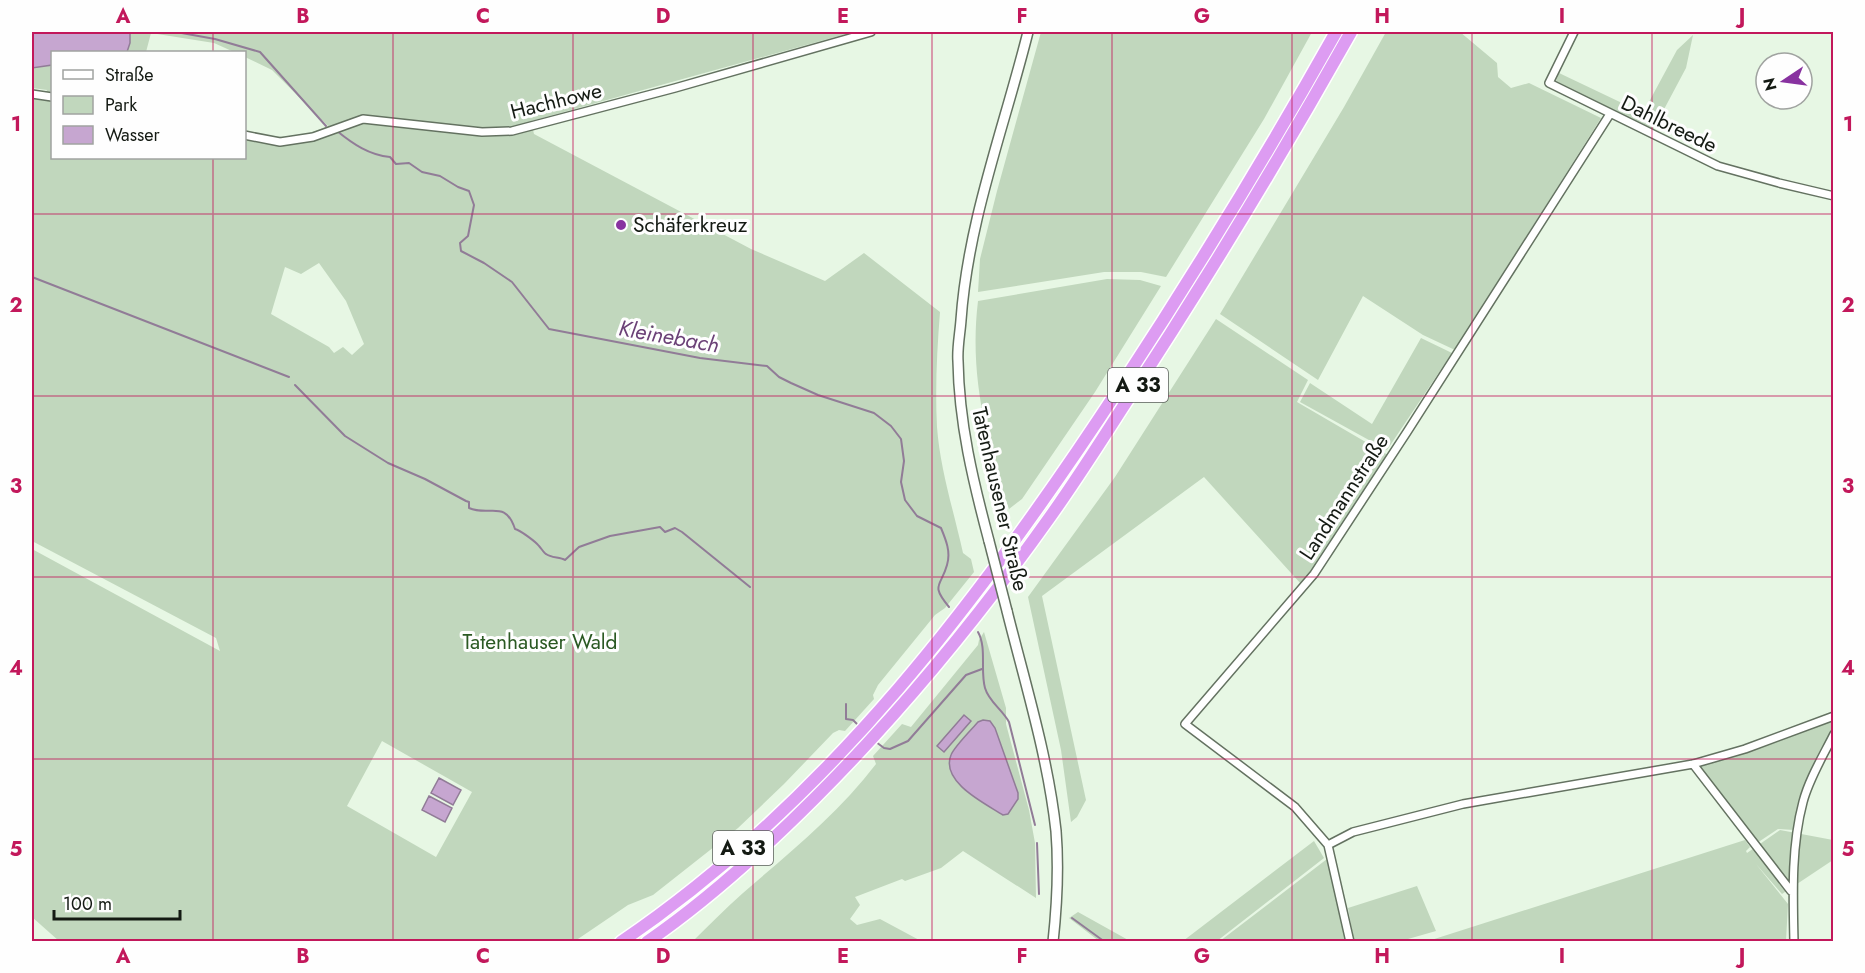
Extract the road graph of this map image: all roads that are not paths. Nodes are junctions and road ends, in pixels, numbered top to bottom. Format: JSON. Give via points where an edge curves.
{"nodes":[{"id":1,"x":871,"y":32,"type":"edge"},
{"id":2,"x":1028,"y":32,"type":"edge"},
{"id":3,"x":1336,"y":32,"type":"edge"},
{"id":4,"x":1351,"y":32,"type":"edge"},
{"id":5,"x":1574,"y":32,"type":"edge"},
{"id":6,"x":32,"y":94,"type":"edge"},
{"id":7,"x":51,"y":97,"type":"edge"},
{"id":8,"x":1610,"y":114,"type":"junction"},
{"id":9,"x":246,"y":135,"type":"edge"},
{"id":10,"x":1833,"y":196,"type":"edge"},
{"id":11,"x":1833,"y":716,"type":"edge"},
{"id":12,"x":1833,"y":734,"type":"edge"},
{"id":13,"x":1693,"y":764,"type":"junction"},
{"id":14,"x":1328,"y":845,"type":"junction"},
{"id":15,"x":1793,"y":891,"type":"junction"},
{"id":16,"x":667,"y":928,"type":"junction"},
{"id":17,"x":621,"y":942,"type":"edge"},
{"id":18,"x":647,"y":942,"type":"edge"},
{"id":19,"x":654,"y":942,"type":"edge"},
{"id":20,"x":1053,"y":942,"type":"edge"},
{"id":21,"x":1350,"y":942,"type":"edge"},
{"id":22,"x":1794,"y":942,"type":"edge"}],
"edges":[{"from":1,"to":9,"type":"street","name":"Hachhowe","via":[[512,131],[482,132],[363,119],[313,137],[280,142]]},
{"from":2,"to":20,"type":"street","name":"Tatenhausener Straße","bridge":true,"via":[[973,229],[958,358],[960,409],[970,468],[1047,771],[1056,831]]},
{"from":3,"to":17,"type":"highway","number":"A 33","via":[[1189,280],[1089,435],[986,580],[884,706],[763,830]]},
{"from":4,"to":16,"type":"highway","number":"A 33","via":[[1207,277],[1052,515],[990,598],[862,750],[754,857]]},
{"from":5,"to":8,"type":"street","name":"Dahlbreede","via":[[1549,83]]},
{"from":6,"to":7,"type":"street"},
{"from":8,"to":10,"type":"street","name":"Dahlbreede","via":[[1718,166]]},
{"from":8,"to":14,"type":"street","name":"Landmannstraße","via":[[1314,574],[1185,724],[1295,807]]},
{"from":11,"to":13,"type":"street"},
{"from":12,"to":15,"type":"street","via":[[1803,802]]},
{"from":13,"to":14,"type":"street","via":[[1463,804],[1353,832]]},
{"from":13,"to":15,"type":"street"},
{"from":14,"to":21,"type":"street","name":"Landmannstraße"},
{"from":15,"to":22,"type":"street"},
{"from":16,"to":18,"type":"highway","number":"A 33"},
{"from":16,"to":19,"type":"highway"}]}
